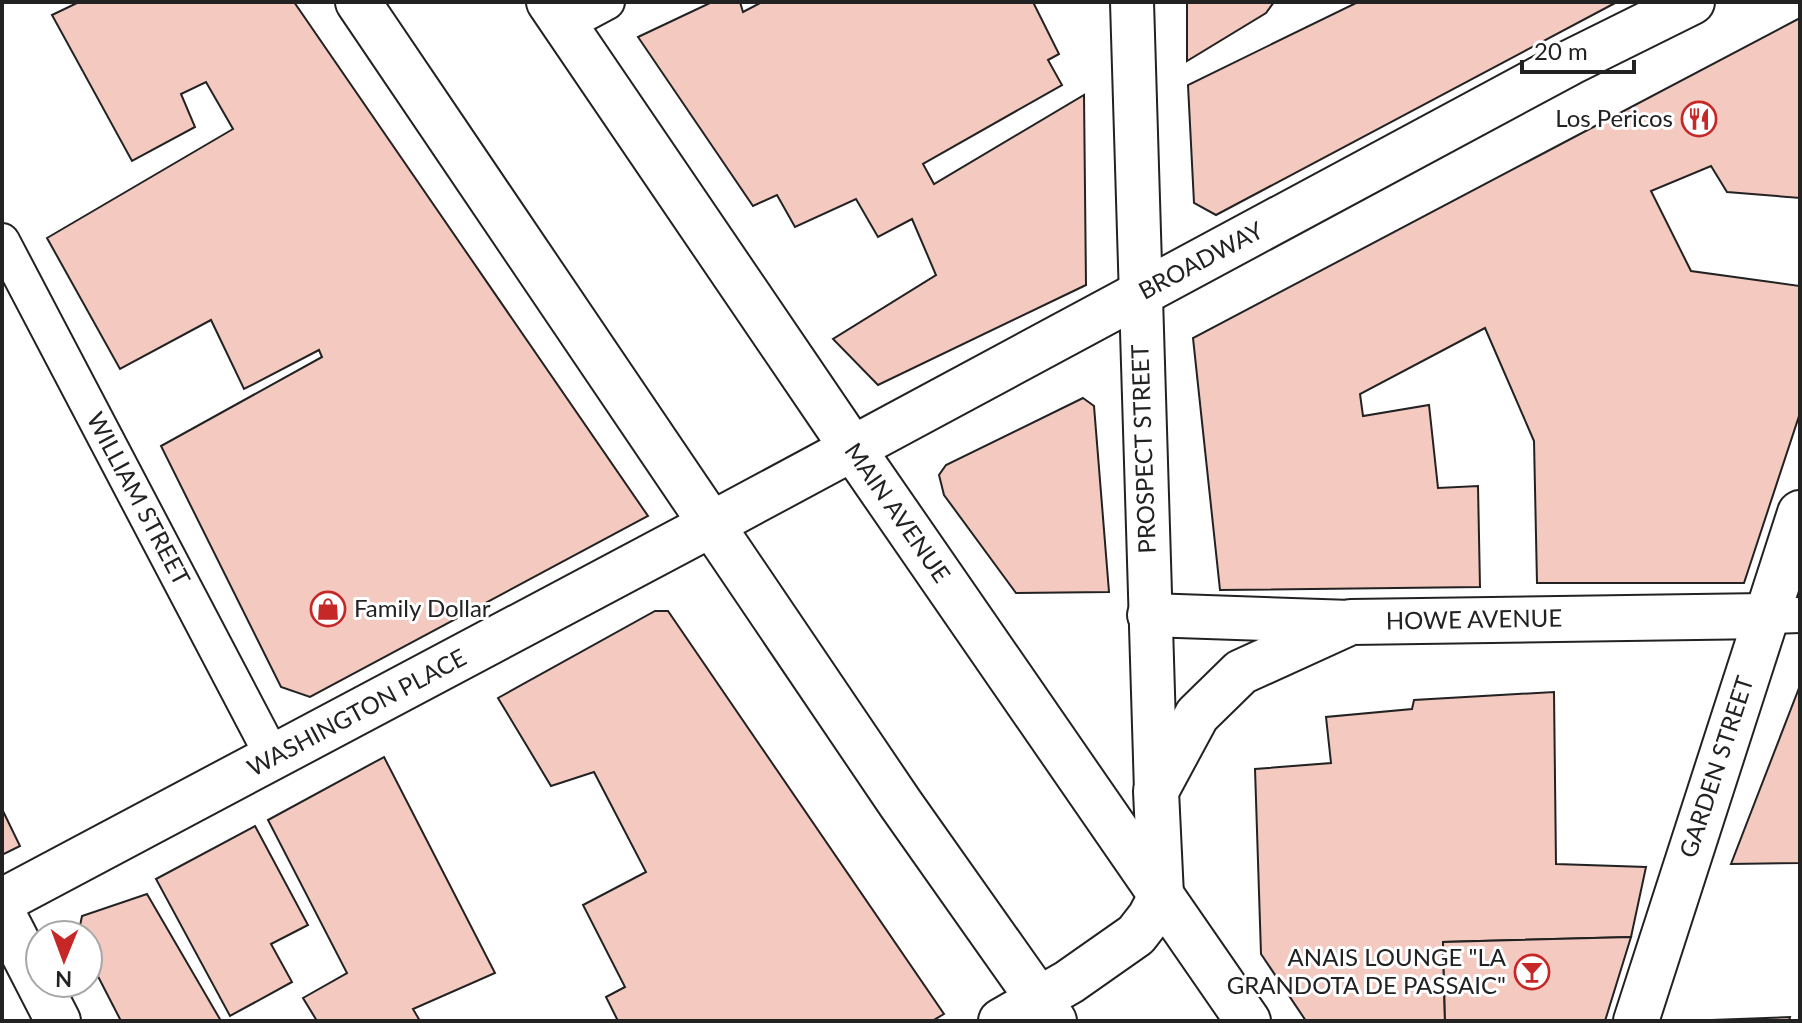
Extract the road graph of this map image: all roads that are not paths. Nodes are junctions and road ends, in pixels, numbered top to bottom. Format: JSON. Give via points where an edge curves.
{"nodes":[{"id":1,"x":358,"y":2,"type":"edge"},
{"id":2,"x":607,"y":2,"type":"edge"},
{"id":3,"x":1132,"y":2,"type":"edge"},
{"id":4,"x":1692,"y":2,"type":"edge"},
{"id":5,"x":556,"y":13,"type":"edge"},
{"id":6,"x":2,"y":241,"type":"edge"},
{"id":7,"x":1140,"y":294,"type":"junction"},
{"id":8,"x":853,"y":449,"type":"junction"},
{"id":9,"x":1800,"y":513,"type":"edge"},
{"id":10,"x":712,"y":524,"type":"junction"},
{"id":11,"x":1149,"y":615,"type":"junction"},
{"id":12,"x":1782,"y":616,"type":"edge"},
{"id":13,"x":1351,"y":622,"type":"junction"},
{"id":14,"x":273,"y":757,"type":"junction"},
{"id":15,"x":1156,"y":791,"type":"junction"},
{"id":16,"x":1161,"y":896,"type":"junction"},
{"id":17,"x":2,"y":901,"type":"edge"},
{"id":18,"x":2,"y":912,"type":"edge"},
{"id":19,"x":1046,"y":1010,"type":"edge"},
{"id":20,"x":58,"y":1021,"type":"edge"},
{"id":21,"x":1001,"y":1021,"type":"edge"},
{"id":22,"x":1248,"y":1021,"type":"edge"},
{"id":23,"x":1636,"y":1021,"type":"edge"}],
"edges":[{"from":1,"to":10,"type":"main road"},
{"from":2,"to":5,"type":"street"},
{"from":3,"to":7,"type":"street","name":"PROSPECT STREET"},
{"from":4,"to":7,"type":"main road","name":"BROADWAY"},
{"from":5,"to":8,"type":"main road","name":"MAIN AVENUE"},
{"from":6,"to":14,"type":"street","name":"WILLIAM STREET"},
{"from":7,"to":8,"type":"main road","name":"BROADWAY"},
{"from":7,"to":11,"type":"street","name":"PROSPECT STREET"},
{"from":8,"to":10,"type":"main road","name":"BROADWAY"},
{"from":8,"to":16,"type":"main road","name":"MAIN AVENUE"},
{"from":9,"to":12,"type":"main road","name":"GARDEN STREET"},
{"from":10,"to":14,"type":"main road","name":"WASHINGTON PLACE"},
{"from":10,"to":19,"type":"main road"},
{"from":11,"to":13,"type":"street","name":"HOWE AVENUE"},
{"from":11,"to":15,"type":"street","name":"PROSPECT STREET"},
{"from":12,"to":13,"type":"main road","name":"HOWE AVENUE"},
{"from":12,"to":23,"type":"main road","name":"GARDEN STREET"},
{"from":13,"to":15,"type":"main road","via":[[1241,672],[1197,715]]},
{"from":14,"to":17,"type":"main road","name":"WASHINGTON PLACE"},
{"from":15,"to":16,"type":"main road","name":"PROSPECT STREET"},
{"from":16,"to":19,"type":"main road","via":[[1136,935],[1069,982]]},
{"from":16,"to":22,"type":"main road","name":"MAIN AVENUE"},
{"from":18,"to":20,"type":"main road"},
{"from":19,"to":21,"type":"main road"}]}
